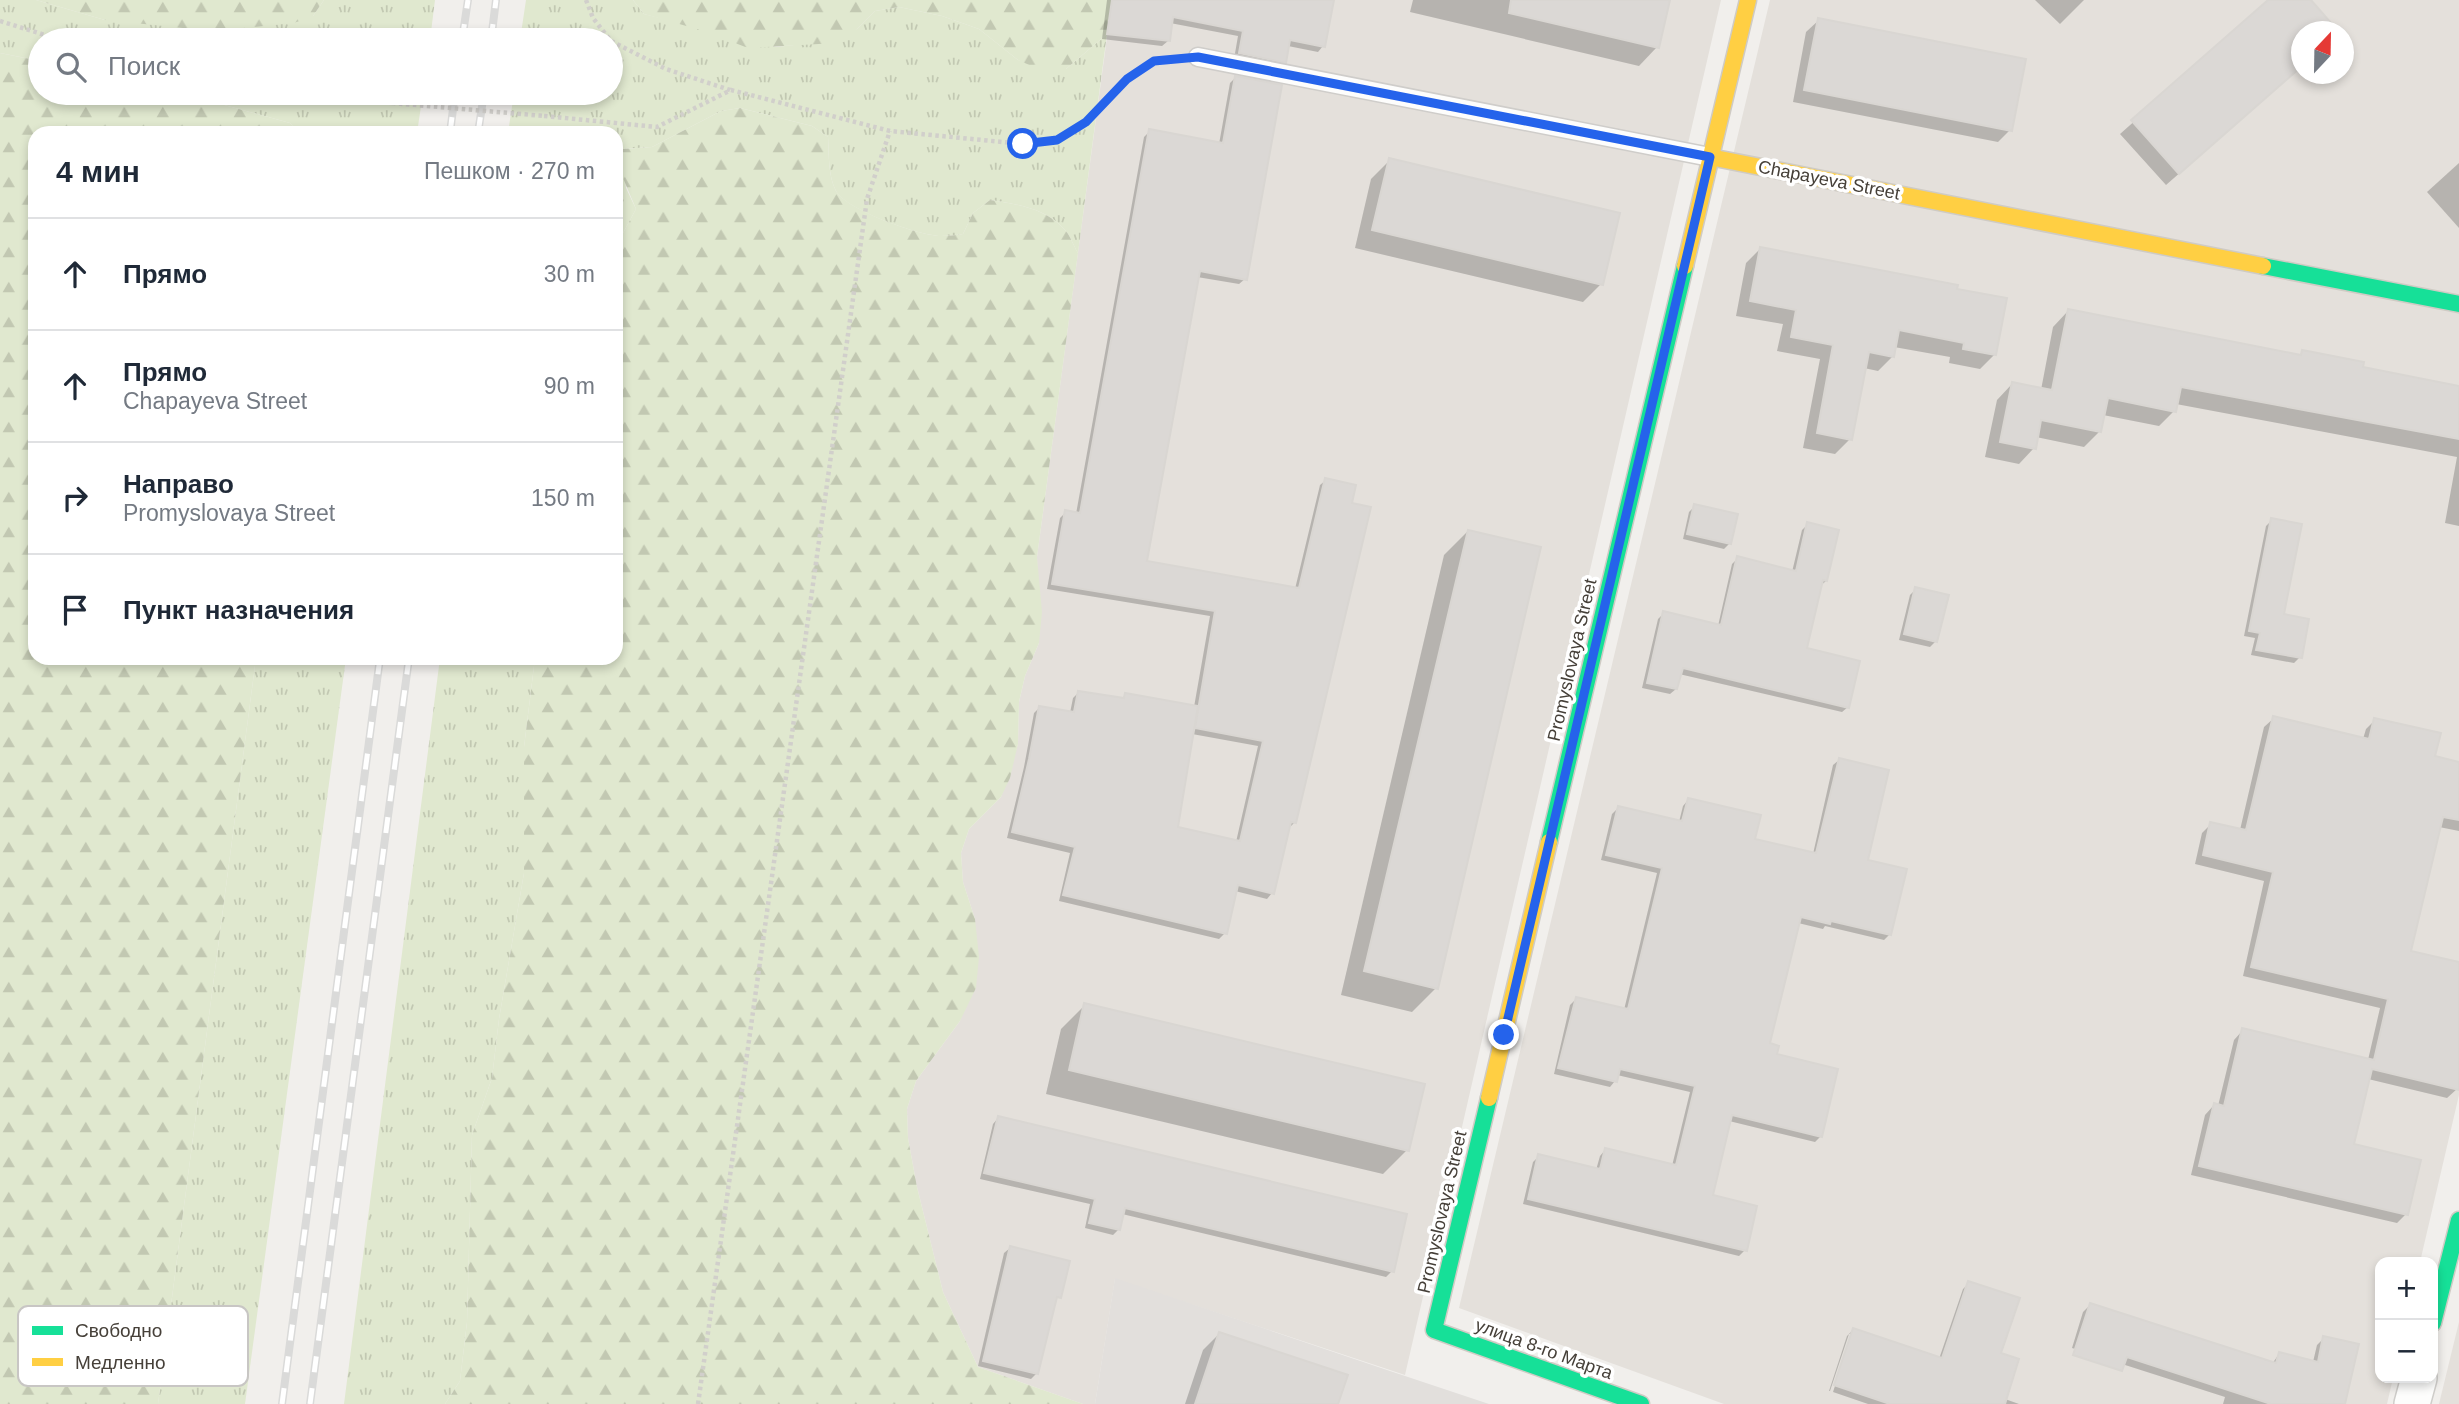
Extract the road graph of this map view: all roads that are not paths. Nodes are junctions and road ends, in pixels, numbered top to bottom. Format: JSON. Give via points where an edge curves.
{"nodes":[{"id":1,"x":1748,"y":0,"type":"edge"},
{"id":2,"x":1198,"y":57,"type":"road end"},
{"id":3,"x":1710,"y":157,"type":"junction"},
{"id":4,"x":2459,"y":303,"type":"edge"},
{"id":5,"x":2459,"y":1220,"type":"edge"},
{"id":6,"x":2434,"y":1320,"type":"edge"},
{"id":7,"x":1434,"y":1329,"type":"joint"},
{"id":8,"x":2418,"y":1383,"type":"edge"},
{"id":9,"x":1641,"y":1404,"type":"edge"},
{"id":10,"x":2412,"y":1404,"type":"edge"}],
"edges":[{"from":1,"to":3,"type":"street","name":"Promyslovaya Street"},
{"from":2,"to":3,"type":"lane","name":"Chapayeva Street"},
{"from":3,"to":4,"type":"street","name":"Chapayeva Street"},
{"from":3,"to":7,"type":"street","name":"Promyslovaya Street"},
{"from":5,"to":6,"type":"street"},
{"from":7,"to":9,"type":"street","name":"улица 8-го Марта"},
{"from":8,"to":10,"type":"street"}]}
